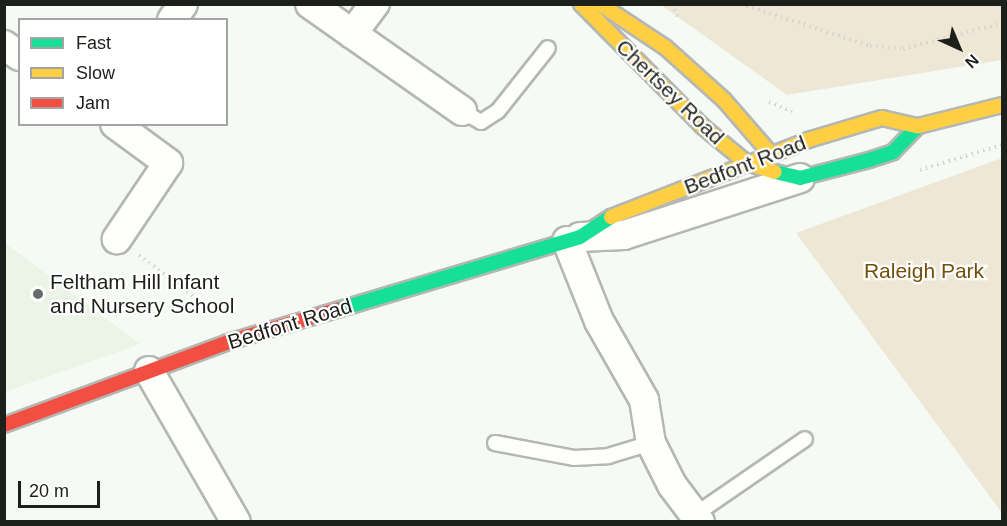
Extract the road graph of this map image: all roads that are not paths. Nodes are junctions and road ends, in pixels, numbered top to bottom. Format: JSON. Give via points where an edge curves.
{"nodes":[{"id":1,"x":183,"y":4,"type":"edge"},
{"id":2,"x":310,"y":4,"type":"edge"},
{"id":3,"x":375,"y":4,"type":"edge"},
{"id":4,"x":581,"y":4,"type":"edge"},
{"id":5,"x":600,"y":4,"type":"edge"},
{"id":6,"x":173,"y":18,"type":"edge"},
{"id":7,"x":352,"y":34,"type":"junction"},
{"id":8,"x":4,"y":45,"type":"edge"},
{"id":9,"x":548,"y":48,"type":"dead end"},
{"id":10,"x":18,"y":55,"type":"edge"},
{"id":11,"x":1002,"y":105,"type":"edge"},
{"id":12,"x":462,"y":111,"type":"joint"},
{"id":13,"x":118,"y":126,"type":"edge"},
{"id":14,"x":918,"y":126,"type":"junction"},
{"id":15,"x":759,"y":170,"type":"junction"},
{"id":16,"x":800,"y":178,"type":"joint"},
{"id":17,"x":117,"y":239,"type":"road end"},
{"id":18,"x":573,"y":239,"type":"junction"},
{"id":19,"x":149,"y":371,"type":"junction"},
{"id":20,"x":4,"y":425,"type":"edge"},
{"id":21,"x":805,"y":439,"type":"dead end"},
{"id":22,"x":495,"y":443,"type":"dead end"},
{"id":23,"x":651,"y":443,"type":"junction"},
{"id":24,"x":698,"y":518,"type":"edge"},
{"id":25,"x":236,"y":522,"type":"edge"}],
"edges":[{"from":1,"to":6,"type":"street"},
{"from":2,"to":7,"type":"street"},
{"from":3,"to":7,"type":"street"},
{"from":4,"to":15,"type":"street","name":"Chertsey Road","via":[[676,102]]},
{"from":5,"to":15,"type":"street","name":"Chertsey Road","via":[[665,47],[724,100]]},
{"from":7,"to":12,"type":"street"},
{"from":8,"to":10,"type":"street"},
{"from":9,"to":12,"type":"lane","via":[[498,111],[481,122]]},
{"from":11,"to":14,"type":"street","name":"Bedfont Road"},
{"from":13,"to":17,"type":"street","via":[[168,163]]},
{"from":14,"to":15,"type":"street","name":"Bedfont Road","via":[[882,118]]},
{"from":14,"to":16,"type":"street","name":"Bedfont Road","via":[[893,152]]},
{"from":15,"to":16,"type":"street","name":"Bedfont Road"},
{"from":15,"to":18,"type":"street","name":"Bedfont Road","via":[[624,235]]},
{"from":18,"to":19,"type":"street","name":"Bedfont Road","via":[[228,342]]},
{"from":18,"to":23,"type":"street","via":[[599,321],[644,400]]},
{"from":19,"to":20,"type":"street","name":"Bedfont Road"},
{"from":19,"to":25,"type":"street"},
{"from":21,"to":24,"type":"lane"},
{"from":22,"to":23,"type":"lane","via":[[574,458],[608,456]]},
{"from":23,"to":24,"type":"street","via":[[672,485]]}]}
